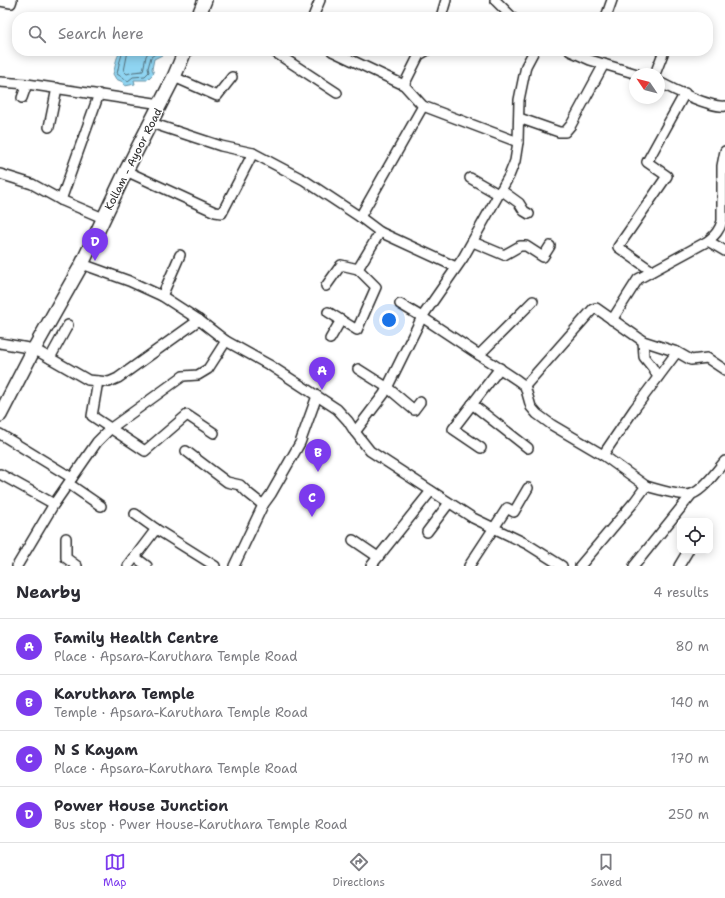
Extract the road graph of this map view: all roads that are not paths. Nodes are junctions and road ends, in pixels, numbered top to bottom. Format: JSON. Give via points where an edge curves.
{"nodes":[{"id":1,"x":12,"y":0,"type":"edge"},
{"id":2,"x":205,"y":0,"type":"edge"},
{"id":3,"x":320,"y":0,"type":"edge"},
{"id":4,"x":446,"y":0,"type":"edge"},
{"id":5,"x":494,"y":0,"type":"edge"},
{"id":6,"x":612,"y":0,"type":"edge"},
{"id":7,"x":0,"y":1,"type":"edge"},
{"id":8,"x":203,"y":12,"type":"edge"},
{"id":9,"x":315,"y":12,"type":"edge"},
{"id":10,"x":442,"y":12,"type":"edge"},
{"id":11,"x":507,"y":12,"type":"edge"},
{"id":12,"x":608,"y":12,"type":"edge"},
{"id":13,"x":183,"y":56,"type":"edge"},
{"id":14,"x":281,"y":56,"type":"edge"},
{"id":15,"x":343,"y":56,"type":"edge"},
{"id":16,"x":418,"y":56,"type":"edge"},
{"id":17,"x":531,"y":56,"type":"edge"},
{"id":18,"x":593,"y":56,"type":"edge"},
{"id":19,"x":662,"y":56,"type":"edge"},
{"id":20,"x":604,"y":64,"type":"junction"},
{"id":21,"x":657,"y":68,"type":"edge"},
{"id":22,"x":629,"y":72,"type":"edge"},
{"id":23,"x":174,"y":77,"type":"junction"},
{"id":24,"x":232,"y":77,"type":"dead end"},
{"id":25,"x":0,"y":82,"type":"edge"},
{"id":26,"x":27,"y":84,"type":"junction"},
{"id":27,"x":404,"y":85,"type":"junction"},
{"id":28,"x":665,"y":85,"type":"edge"},
{"id":29,"x":57,"y":88,"type":"junction"},
{"id":30,"x":337,"y":93,"type":"dead end"},
{"id":31,"x":685,"y":93,"type":"junction"},
{"id":32,"x":99,"y":94,"type":"junction"},
{"id":33,"x":22,"y":98,"type":"dead end"},
{"id":34,"x":161,"y":104,"type":"junction"},
{"id":35,"x":423,"y":106,"type":"junction"},
{"id":36,"x":725,"y":106,"type":"edge"},
{"id":37,"x":519,"y":118,"type":"junction"},
{"id":38,"x":151,"y":123,"type":"junction"},
{"id":39,"x":49,"y":127,"type":"dead end"},
{"id":40,"x":518,"y":142,"type":"junction"},
{"id":41,"x":725,"y":152,"type":"edge"},
{"id":42,"x":253,"y":153,"type":"junction"},
{"id":43,"x":126,"y":170,"type":"junction"},
{"id":44,"x":0,"y":174,"type":"edge"},
{"id":45,"x":470,"y":178,"type":"dead end"},
{"id":46,"x":499,"y":192,"type":"junction"},
{"id":47,"x":61,"y":200,"type":"junction"},
{"id":48,"x":529,"y":214,"type":"dead end"},
{"id":49,"x":360,"y":217,"type":"junction"},
{"id":50,"x":103,"y":218,"type":"junction"},
{"id":51,"x":380,"y":232,"type":"junction"},
{"id":52,"x":708,"y":241,"type":"junction"},
{"id":53,"x":473,"y":242,"type":"junction"},
{"id":54,"x":550,"y":246,"type":"dead end"},
{"id":55,"x":725,"y":251,"type":"edge"},
{"id":56,"x":180,"y":255,"type":"dead end"},
{"id":57,"x":82,"y":264,"type":"junction"},
{"id":58,"x":456,"y":267,"type":"junction"},
{"id":59,"x":358,"y":269,"type":"junction"},
{"id":60,"x":652,"y":271,"type":"junction"},
{"id":61,"x":326,"y":286,"type":"dead end"},
{"id":62,"x":162,"y":296,"type":"junction"},
{"id":63,"x":533,"y":301,"type":"dead end"},
{"id":64,"x":400,"y":304,"type":"dead end"},
{"id":65,"x":328,"y":312,"type":"dead end"},
{"id":66,"x":422,"y":317,"type":"junction"},
{"id":67,"x":199,"y":320,"type":"junction"},
{"id":68,"x":341,"y":320,"type":"junction"},
{"id":69,"x":612,"y":320,"type":"junction"},
{"id":70,"x":68,"y":325,"type":"dead end"},
{"id":71,"x":330,"y":338,"type":"dead end"},
{"id":72,"x":226,"y":341,"type":"junction"},
{"id":73,"x":643,"y":341,"type":"junction"},
{"id":74,"x":0,"y":343,"type":"edge"},
{"id":75,"x":34,"y":349,"type":"junction"},
{"id":76,"x":677,"y":352,"type":"junction"},
{"id":77,"x":479,"y":355,"type":"junction"},
{"id":78,"x":50,"y":358,"type":"junction"},
{"id":79,"x":500,"y":368,"type":"junction"},
{"id":80,"x":358,"y":369,"type":"dead end"},
{"id":81,"x":725,"y":370,"type":"edge"},
{"id":82,"x":658,"y":377,"type":"junction"},
{"id":83,"x":98,"y":381,"type":"junction"},
{"id":84,"x":525,"y":386,"type":"junction"},
{"id":85,"x":388,"y":388,"type":"junction"},
{"id":86,"x":317,"y":396,"type":"junction"},
{"id":87,"x":420,"y":402,"type":"dead end"},
{"id":88,"x":472,"y":404,"type":"junction"},
{"id":89,"x":0,"y":415,"type":"edge"},
{"id":90,"x":111,"y":428,"type":"junction"},
{"id":91,"x":355,"y":432,"type":"junction"},
{"id":92,"x":214,"y":433,"type":"dead end"},
{"id":93,"x":0,"y":434,"type":"edge"},
{"id":94,"x":481,"y":448,"type":"dead end"},
{"id":95,"x":528,"y":448,"type":"dead end"},
{"id":96,"x":186,"y":451,"type":"dead end"},
{"id":97,"x":603,"y":454,"type":"junction"},
{"id":98,"x":725,"y":461,"type":"edge"},
{"id":99,"x":0,"y":474,"type":"edge"},
{"id":100,"x":70,"y":481,"type":"junction"},
{"id":101,"x":646,"y":486,"type":"junction"},
{"id":102,"x":528,"y":488,"type":"dead end"},
{"id":103,"x":432,"y":490,"type":"junction"},
{"id":104,"x":692,"y":494,"type":"junction"},
{"id":105,"x":449,"y":503,"type":"junction"},
{"id":106,"x":54,"y":504,"type":"junction"},
{"id":107,"x":101,"y":506,"type":"dead end"},
{"id":108,"x":263,"y":506,"type":"junction"},
{"id":109,"x":134,"y":514,"type":"dead end"},
{"id":110,"x":494,"y":528,"type":"junction"},
{"id":111,"x":156,"y":529,"type":"junction"},
{"id":112,"x":427,"y":532,"type":"dead end"},
{"id":113,"x":66,"y":538,"type":"dead end"},
{"id":114,"x":353,"y":540,"type":"dead end"},
{"id":115,"x":686,"y":554,"type":"edge"},
{"id":116,"x":135,"y":557,"type":"junction"},
{"id":117,"x":378,"y":557,"type":"junction"},
{"id":118,"x":18,"y":566,"type":"edge"},
{"id":119,"x":77,"y":566,"type":"edge"},
{"id":120,"x":128,"y":566,"type":"edge"},
{"id":121,"x":147,"y":566,"type":"edge"},
{"id":122,"x":215,"y":566,"type":"edge"},
{"id":123,"x":234,"y":566,"type":"edge"},
{"id":124,"x":371,"y":566,"type":"edge"},
{"id":125,"x":469,"y":566,"type":"edge"},
{"id":126,"x":562,"y":566,"type":"edge"},
{"id":127,"x":580,"y":566,"type":"edge"},
{"id":128,"x":634,"y":566,"type":"edge"},
{"id":129,"x":679,"y":566,"type":"edge"}],
"edges":[{"from":1,"to":7,"type":"street","via":[[11,3]]},
{"from":2,"to":8,"type":"main road"},
{"from":3,"to":9,"type":"street"},
{"from":4,"to":10,"type":"street"},
{"from":5,"to":11,"type":"street"},
{"from":6,"to":12,"type":"street"},
{"from":13,"to":23,"type":"main road","name":"Kollam - Ayoor Road"},
{"from":14,"to":30,"type":"street"},
{"from":15,"to":27,"type":"street"},
{"from":16,"to":27,"type":"street"},
{"from":17,"to":37,"type":"street","via":[[526,66],[519,100]]},
{"from":18,"to":20,"type":"street"},
{"from":19,"to":21,"type":"street"},
{"from":20,"to":22,"type":"street"},
{"from":20,"to":37,"type":"street","via":[[571,125],[564,132]]},
{"from":23,"to":24,"type":"street","via":[[217,96]]},
{"from":23,"to":34,"type":"main road","name":"Kollam - Ayoor Road"},
{"from":25,"to":26,"type":"street"},
{"from":26,"to":29,"type":"street"},
{"from":26,"to":33,"type":"street"},
{"from":27,"to":35,"type":"street"},
{"from":28,"to":31,"type":"street"},
{"from":29,"to":32,"type":"street"},
{"from":29,"to":39,"type":"street"},
{"from":31,"to":36,"type":"street","via":[[712,105]]},
{"from":31,"to":60,"type":"street","via":[[647,162],[667,176],[618,246]]},
{"from":32,"to":34,"type":"street"},
{"from":32,"to":47,"type":"street"},
{"from":34,"to":38,"type":"main road","name":"Kollam - Ayoor Road"},
{"from":35,"to":40,"type":"street"},
{"from":35,"to":49,"type":"street"},
{"from":37,"to":40,"type":"street"},
{"from":38,"to":42,"type":"street","via":[[221,146]]},
{"from":38,"to":43,"type":"main road","name":"Kollam - Ayoor Road"},
{"from":40,"to":46,"type":"street","via":[[515,161]]},
{"from":41,"to":52,"type":"street","via":[[722,166],[722,220],[720,228]]},
{"from":42,"to":43,"type":"street","via":[[222,213]]},
{"from":42,"to":49,"type":"street","via":[[304,180]]},
{"from":43,"to":50,"type":"main road","name":"Kollam - Ayoor Road"},
{"from":44,"to":47,"type":"street","via":[[32,184]]},
{"from":45,"to":46,"type":"street"},
{"from":46,"to":48,"type":"street","via":[[519,203]]},
{"from":46,"to":53,"type":"street"},
{"from":47,"to":50,"type":"street"},
{"from":49,"to":51,"type":"street"},
{"from":50,"to":57,"type":"main road","name":"Kollam - Ayoor Road"},
{"from":51,"to":58,"type":"street"},
{"from":51,"to":59,"type":"street"},
{"from":52,"to":55,"type":"street"},
{"from":52,"to":60,"type":"street"},
{"from":53,"to":54,"type":"street","via":[[504,255],[520,246],[526,246],[543,257]]},
{"from":53,"to":58,"type":"street"},
{"from":56,"to":62,"type":"street"},
{"from":57,"to":62,"type":"street"},
{"from":57,"to":75,"type":"main road","name":"Kollam - Ayoor Road"},
{"from":58,"to":66,"type":"street"},
{"from":59,"to":61,"type":"street","via":[[341,265]]},
{"from":59,"to":68,"type":"street","via":[[376,287],[357,330]]},
{"from":60,"to":69,"type":"street","via":[[638,279]]},
{"from":62,"to":67,"type":"street"},
{"from":63,"to":77,"type":"street"},
{"from":64,"to":66,"type":"street"},
{"from":65,"to":68,"type":"street"},
{"from":66,"to":77,"type":"street"},
{"from":66,"to":85,"type":"street"},
{"from":67,"to":72,"type":"street"},
{"from":67,"to":83,"type":"street","via":[[118,378],[109,382]]},
{"from":68,"to":71,"type":"street"},
{"from":69,"to":73,"type":"street"},
{"from":69,"to":84,"type":"street","via":[[600,310],[593,309]]},
{"from":70,"to":78,"type":"street"},
{"from":72,"to":86,"type":"street"},
{"from":72,"to":90,"type":"street","via":[[208,369],[198,375],[183,376]]},
{"from":73,"to":76,"type":"street"},
{"from":73,"to":82,"type":"street","via":[[644,358]]},
{"from":74,"to":75,"type":"street"},
{"from":75,"to":78,"type":"street"},
{"from":75,"to":89,"type":"main road","name":"Kollam - Ayoor Road"},
{"from":76,"to":81,"type":"street","via":[[691,360],[707,358]]},
{"from":76,"to":82,"type":"street"},
{"from":77,"to":79,"type":"street"},
{"from":78,"to":83,"type":"street","via":[[88,380]]},
{"from":79,"to":84,"type":"street"},
{"from":79,"to":88,"type":"street"},
{"from":80,"to":85,"type":"street"},
{"from":82,"to":97,"type":"street"},
{"from":83,"to":90,"type":"street","via":[[92,416]]},
{"from":84,"to":97,"type":"street","via":[[531,407],[537,414]]},
{"from":85,"to":87,"type":"street","via":[[414,410]]},
{"from":85,"to":91,"type":"street"},
{"from":86,"to":91,"type":"street","via":[[337,409]]},
{"from":86,"to":108,"type":"street","via":[[300,443]]},
{"from":88,"to":94,"type":"street","via":[[453,429]]},
{"from":88,"to":95,"type":"street"},
{"from":90,"to":92,"type":"street","via":[[145,451],[188,415]]},
{"from":90,"to":100,"type":"street","via":[[97,442]]},
{"from":91,"to":103,"type":"street","via":[[370,451]]},
{"from":93,"to":100,"type":"street"},
{"from":96,"to":108,"type":"street","via":[[227,482],[240,485]]},
{"from":97,"to":101,"type":"street"},
{"from":98,"to":104,"type":"street","via":[[705,485]]},
{"from":99,"to":106,"type":"street"},
{"from":100,"to":106,"type":"street"},
{"from":100,"to":107,"type":"street"},
{"from":101,"to":104,"type":"street","via":[[671,493]]},
{"from":101,"to":127,"type":"street"},
{"from":102,"to":110,"type":"street","via":[[514,512],[507,508]]},
{"from":103,"to":105,"type":"street"},
{"from":103,"to":117,"type":"street"},
{"from":104,"to":128,"type":"street"},
{"from":105,"to":110,"type":"street"},
{"from":105,"to":112,"type":"street"},
{"from":106,"to":118,"type":"street"},
{"from":108,"to":123,"type":"street"},
{"from":109,"to":111,"type":"street"},
{"from":110,"to":125,"type":"street"},
{"from":110,"to":126,"type":"street","via":[[527,544]]},
{"from":111,"to":116,"type":"street"},
{"from":111,"to":122,"type":"street"},
{"from":113,"to":119,"type":"street","via":[[66,558]]},
{"from":114,"to":117,"type":"street"},
{"from":115,"to":129,"type":"street"},
{"from":116,"to":120,"type":"street"},
{"from":116,"to":121,"type":"street"},
{"from":117,"to":124,"type":"street"}]}
